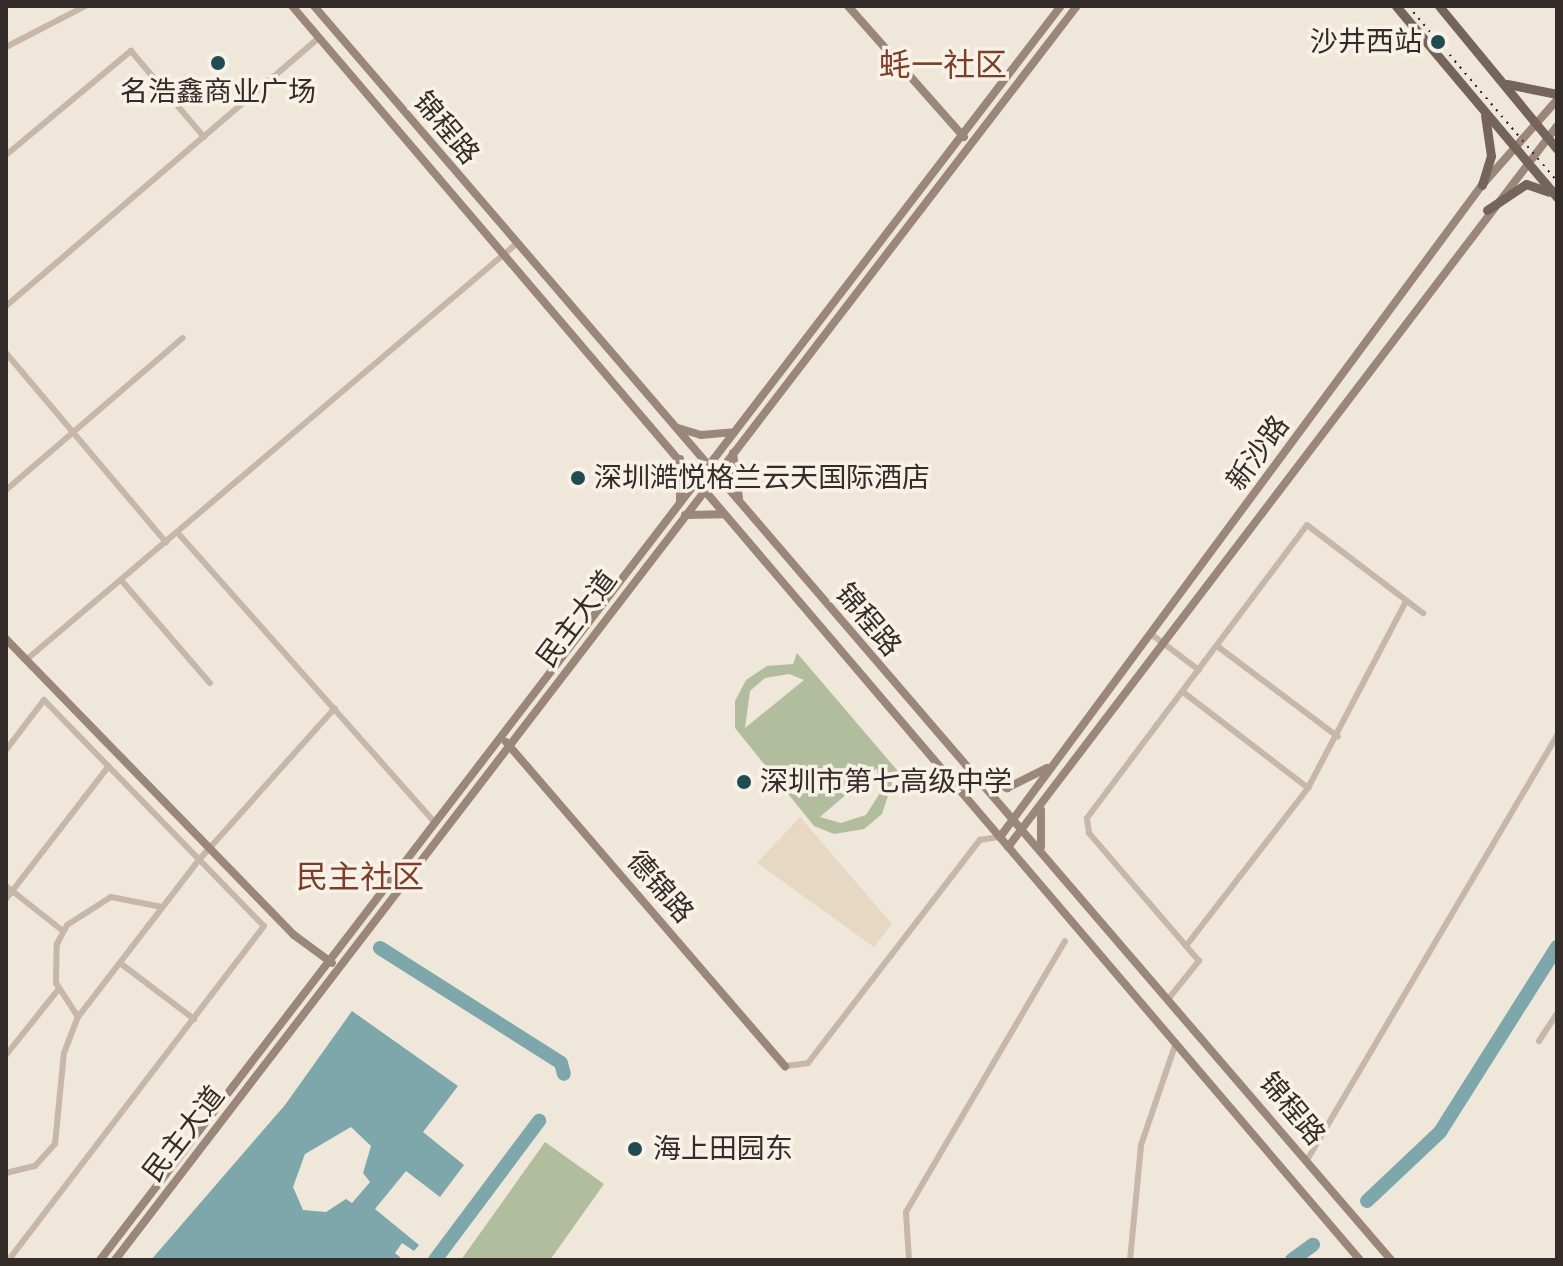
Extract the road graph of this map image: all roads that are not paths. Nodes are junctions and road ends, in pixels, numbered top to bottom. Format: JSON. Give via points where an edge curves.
{"nodes":[{"id":1,"x":85,"y":6,"type":"edge"},
{"id":2,"x":292,"y":6,"type":"edge"},
{"id":3,"x":314,"y":6,"type":"edge"},
{"id":4,"x":848,"y":6,"type":"edge"},
{"id":5,"x":1061,"y":6,"type":"edge"},
{"id":6,"x":1077,"y":6,"type":"edge"},
{"id":7,"x":1396,"y":6,"type":"edge"},
{"id":8,"x":1439,"y":6,"type":"edge"},
{"id":9,"x":319,"y":38,"type":"junction"},
{"id":10,"x":6,"y":47,"type":"edge"},
{"id":11,"x":1503,"y":82,"type":"junction"},
{"id":12,"x":1557,"y":94,"type":"edge"},
{"id":13,"x":1557,"y":100,"type":"edge"},
{"id":14,"x":1479,"y":105,"type":"junction"},
{"id":15,"x":1534,"y":121,"type":"junction"},
{"id":16,"x":1557,"y":126,"type":"edge"},
{"id":17,"x":962,"y":135,"type":"junction"},
{"id":18,"x":1546,"y":135,"type":"junction"},
{"id":19,"x":204,"y":137,"type":"junction"},
{"id":20,"x":970,"y":144,"type":"junction"},
{"id":21,"x":1513,"y":145,"type":"junction"},
{"id":22,"x":1557,"y":149,"type":"edge"},
{"id":23,"x":6,"y":155,"type":"edge"},
{"id":24,"x":1525,"y":159,"type":"junction"},
{"id":25,"x":1482,"y":185,"type":"junction"},
{"id":26,"x":1557,"y":198,"type":"edge"},
{"id":27,"x":1487,"y":210,"type":"junction"},
{"id":28,"x":516,"y":244,"type":"junction"},
{"id":29,"x":503,"y":255,"type":"junction"},
{"id":30,"x":6,"y":306,"type":"edge"},
{"id":31,"x":183,"y":338,"type":"dead end"},
{"id":32,"x":6,"y":353,"type":"edge"},
{"id":33,"x":678,"y":428,"type":"junction"},
{"id":34,"x":73,"y":432,"type":"junction"},
{"id":35,"x":735,"y":432,"type":"junction"},
{"id":36,"x":733,"y":452,"type":"junction"},
{"id":37,"x":679,"y":455,"type":"junction"},
{"id":38,"x":707,"y":469,"type":"junction"},
{"id":39,"x":714,"y":477,"type":"junction"},
{"id":40,"x":700,"y":486,"type":"junction"},
{"id":41,"x":6,"y":490,"type":"edge"},
{"id":42,"x":680,"y":502,"type":"junction"},
{"id":43,"x":741,"y":502,"type":"junction"},
{"id":44,"x":724,"y":514,"type":"junction"},
{"id":45,"x":684,"y":515,"type":"junction"},
{"id":46,"x":177,"y":532,"type":"junction"},
{"id":47,"x":166,"y":542,"type":"junction"},
{"id":48,"x":121,"y":580,"type":"junction"},
{"id":49,"x":1406,"y":601,"type":"junction"},
{"id":50,"x":1423,"y":613,"type":"dead end"},
{"id":51,"x":1151,"y":634,"type":"junction"},
{"id":52,"x":6,"y":639,"type":"edge"},
{"id":53,"x":1162,"y":643,"type":"junction"},
{"id":54,"x":1217,"y":646,"type":"junction"},
{"id":55,"x":26,"y":660,"type":"junction"},
{"id":56,"x":1199,"y":670,"type":"junction"},
{"id":57,"x":210,"y":683,"type":"dead end"},
{"id":58,"x":1183,"y":692,"type":"junction"},
{"id":59,"x":335,"y":708,"type":"junction"},
{"id":60,"x":1557,"y":735,"type":"edge"},
{"id":61,"x":501,"y":737,"type":"junction"},
{"id":62,"x":1338,"y":737,"type":"junction"},
{"id":63,"x":509,"y":745,"type":"junction"},
{"id":64,"x":6,"y":750,"type":"edge"},
{"id":65,"x":1057,"y":760,"type":"junction"},
{"id":66,"x":108,"y":767,"type":"junction"},
{"id":67,"x":976,"y":777,"type":"junction"},
{"id":68,"x":1308,"y":788,"type":"junction"},
{"id":69,"x":1045,"y":798,"type":"junction"},
{"id":70,"x":1013,"y":820,"type":"junction"},
{"id":71,"x":435,"y":823,"type":"junction"},
{"id":72,"x":1022,"y":830,"type":"junction"},
{"id":73,"x":1000,"y":837,"type":"junction"},
{"id":74,"x":1008,"y":847,"type":"junction"},
{"id":75,"x":209,"y":848,"type":"junction"},
{"id":76,"x":1042,"y":851,"type":"junction"},
{"id":77,"x":198,"y":861,"type":"junction"},
{"id":78,"x":9,"y":888,"type":"edge"},
{"id":79,"x":6,"y":899,"type":"edge"},
{"id":80,"x":162,"y":907,"type":"junction"},
{"id":81,"x":63,"y":931,"type":"junction"},
{"id":82,"x":1065,"y":941,"type":"dead end"},
{"id":83,"x":1186,"y":946,"type":"junction"},
{"id":84,"x":329,"y":961,"type":"junction"},
{"id":85,"x":120,"y":963,"type":"junction"},
{"id":86,"x":339,"y":969,"type":"junction"},
{"id":87,"x":57,"y":991,"type":"junction"},
{"id":88,"x":1169,"y":998,"type":"junction"},
{"id":89,"x":1556,"y":1016,"type":"edge"},
{"id":90,"x":78,"y":1017,"type":"junction"},
{"id":91,"x":194,"y":1019,"type":"junction"},
{"id":92,"x":1539,"y":1041,"type":"dead end"},
{"id":93,"x":1176,"y":1043,"type":"junction"},
{"id":94,"x":6,"y":1055,"type":"edge"},
{"id":95,"x":785,"y":1066,"type":"joint"},
{"id":96,"x":1307,"y":1160,"type":"junction"},
{"id":97,"x":6,"y":1173,"type":"edge"},
{"id":98,"x":9,"y":1260,"type":"edge"},
{"id":99,"x":100,"y":1260,"type":"edge"},
{"id":100,"x":115,"y":1260,"type":"edge"},
{"id":101,"x":909,"y":1260,"type":"edge"},
{"id":102,"x":1130,"y":1260,"type":"edge"},
{"id":103,"x":1360,"y":1260,"type":"edge"},
{"id":104,"x":1391,"y":1260,"type":"edge"}],
"edges":[{"from":1,"to":10,"type":"street"},
{"from":2,"to":9,"type":"main road","name":"锦程路"},
{"from":3,"to":28,"type":"main road","name":"锦程路"},
{"from":4,"to":17,"type":"main road"},
{"from":5,"to":17,"type":"main road","name":"民主大道"},
{"from":6,"to":20,"type":"main road","name":"民主大道"},
{"from":7,"to":14,"type":"main road"},
{"from":8,"to":11,"type":"main road"},
{"from":9,"to":19,"type":"street"},
{"from":9,"to":29,"type":"main road","name":"锦程路"},
{"from":11,"to":12,"type":"main road","via":[[1536,95]]},
{"from":11,"to":15,"type":"main road"},
{"from":13,"to":15,"type":"main road","name":"新沙路"},
{"from":14,"to":21,"type":"main road"},
{"from":14,"to":25,"type":"main road","via":[[1491,143]]},
{"from":15,"to":18,"type":"main road"},
{"from":15,"to":21,"type":"main road","name":"新沙路"},
{"from":16,"to":18,"type":"main road","name":"新沙路"},
{"from":17,"to":20,"type":"main road"},
{"from":17,"to":35,"type":"main road","name":"民主大道"},
{"from":18,"to":22,"type":"main road"},
{"from":18,"to":24,"type":"main road","name":"新沙路"},
{"from":19,"to":23,"type":"street","via":[[131,51]]},
{"from":19,"to":30,"type":"street"},
{"from":20,"to":36,"type":"main road","name":"民主大道"},
{"from":21,"to":24,"type":"main road"},
{"from":21,"to":25,"type":"main road","name":"新沙路"},
{"from":24,"to":26,"type":"main road"},
{"from":24,"to":27,"type":"main road","name":"新沙路"},
{"from":25,"to":51,"type":"main road","name":"新沙路"},
{"from":26,"to":27,"type":"main road","via":[[1526,184]]},
{"from":27,"to":53,"type":"main road","name":"新沙路"},
{"from":28,"to":29,"type":"street"},
{"from":28,"to":33,"type":"main road","name":"锦程路"},
{"from":29,"to":37,"type":"main road","name":"锦程路"},
{"from":29,"to":46,"type":"street"},
{"from":31,"to":34,"type":"street"},
{"from":32,"to":34,"type":"street"},
{"from":33,"to":35,"type":"main road","via":[[701,435]]},
{"from":33,"to":38,"type":"main road","name":"锦程路"},
{"from":34,"to":41,"type":"street"},
{"from":34,"to":47,"type":"street"},
{"from":35,"to":38,"type":"main road","name":"民主大道"},
{"from":36,"to":39,"type":"main road","name":"民主大道"},
{"from":36,"to":43,"type":"main road","via":[[731,479]]},
{"from":37,"to":40,"type":"main road","name":"锦程路"},
{"from":37,"to":42,"type":"main road"},
{"from":38,"to":39,"type":"main road","name":"锦程路"},
{"from":38,"to":40,"type":"main road","name":"民主大道"},
{"from":39,"to":40,"type":"main road","name":"民主大道"},
{"from":39,"to":43,"type":"main road","name":"锦程路"},
{"from":40,"to":42,"type":"main road","name":"民主大道"},
{"from":40,"to":44,"type":"main road","name":"锦程路"},
{"from":40,"to":45,"type":"main road","name":"民主大道"},
{"from":42,"to":61,"type":"main road","name":"民主大道"},
{"from":43,"to":67,"type":"main road","name":"锦程路"},
{"from":44,"to":45,"type":"main road"},
{"from":44,"to":73,"type":"main road","name":"锦程路"},
{"from":45,"to":63,"type":"main road","name":"民主大道"},
{"from":46,"to":47,"type":"street"},
{"from":46,"to":59,"type":"street"},
{"from":47,"to":48,"type":"street"},
{"from":48,"to":55,"type":"street"},
{"from":48,"to":57,"type":"street"},
{"from":49,"to":50,"type":"street"},
{"from":49,"to":54,"type":"street","via":[[1307,525]]},
{"from":49,"to":62,"type":"street"},
{"from":51,"to":53,"type":"street"},
{"from":51,"to":65,"type":"main road","name":"新沙路"},
{"from":52,"to":55,"type":"main road"},
{"from":53,"to":56,"type":"street"},
{"from":53,"to":69,"type":"main road","name":"新沙路"},
{"from":54,"to":56,"type":"street"},
{"from":54,"to":62,"type":"street"},
{"from":55,"to":75,"type":"main road"},
{"from":56,"to":58,"type":"street"},
{"from":58,"to":68,"type":"street"},
{"from":58,"to":83,"type":"street","via":[[1087,818],[1089,833]]},
{"from":59,"to":71,"type":"street"},
{"from":59,"to":75,"type":"street"},
{"from":60,"to":96,"type":"street"},
{"from":61,"to":63,"type":"main road","name":"德锦路"},
{"from":61,"to":71,"type":"main road","name":"民主大道"},
{"from":62,"to":68,"type":"street"},
{"from":63,"to":86,"type":"main road","name":"民主大道"},
{"from":63,"to":95,"type":"main road","name":"德锦路"},
{"from":64,"to":66,"type":"street","via":[[44,700]]},
{"from":65,"to":67,"type":"main road","via":[[1007,788]]},
{"from":65,"to":70,"type":"main road","name":"新沙路"},
{"from":66,"to":77,"type":"street"},
{"from":66,"to":78,"type":"street"},
{"from":67,"to":70,"type":"main road","name":"锦程路"},
{"from":68,"to":83,"type":"street"},
{"from":69,"to":72,"type":"main road","name":"新沙路"},
{"from":69,"to":76,"type":"main road","via":[[1036,821]]},
{"from":70,"to":72,"type":"main road","name":"锦程路"},
{"from":70,"to":73,"type":"main road","name":"新沙路"},
{"from":71,"to":84,"type":"main road","name":"民主大道"},
{"from":72,"to":74,"type":"main road","name":"新沙路"},
{"from":72,"to":76,"type":"main road","name":"锦程路"},
{"from":73,"to":74,"type":"main road","name":"锦程路"},
{"from":73,"to":95,"type":"street","via":[[980,840],[808,1063]]},
{"from":74,"to":93,"type":"main road","name":"锦程路"},
{"from":75,"to":77,"type":"street"},
{"from":75,"to":84,"type":"main road","via":[[294,935]]},
{"from":76,"to":88,"type":"main road","name":"锦程路"},
{"from":77,"to":80,"type":"street"},
{"from":77,"to":91,"type":"street","via":[[264,926]]},
{"from":78,"to":79,"type":"street"},
{"from":78,"to":81,"type":"street"},
{"from":80,"to":81,"type":"street","via":[[111,897],[81,910]]},
{"from":80,"to":85,"type":"street"},
{"from":81,"to":87,"type":"street"},
{"from":82,"to":101,"type":"street","via":[[906,1212]]},
{"from":83,"to":88,"type":"street","via":[[1199,961]]},
{"from":84,"to":86,"type":"main road"},
{"from":84,"to":99,"type":"main road","name":"民主大道"},
{"from":85,"to":90,"type":"street"},
{"from":85,"to":91,"type":"street"},
{"from":86,"to":100,"type":"main road","name":"民主大道"},
{"from":87,"to":90,"type":"street"},
{"from":87,"to":94,"type":"street"},
{"from":88,"to":96,"type":"main road","name":"锦程路"},
{"from":89,"to":92,"type":"street"},
{"from":90,"to":97,"type":"street","via":[[64,1053],[55,1144],[35,1166]]},
{"from":91,"to":98,"type":"street"},
{"from":93,"to":102,"type":"street","via":[[1141,1145]]},
{"from":93,"to":103,"type":"main road","name":"锦程路"},
{"from":96,"to":104,"type":"main road","name":"锦程路"}]}
